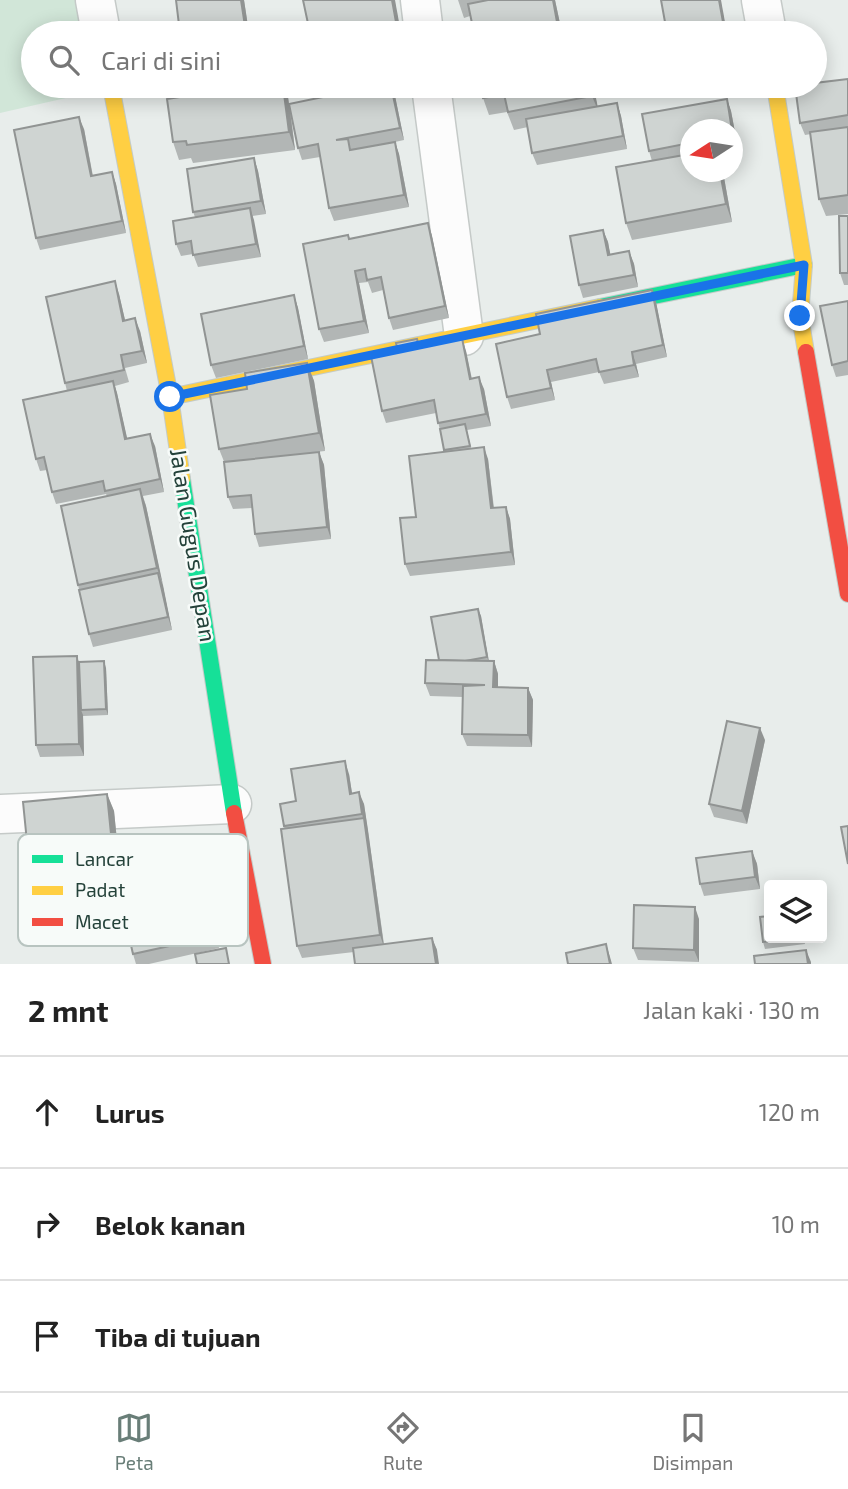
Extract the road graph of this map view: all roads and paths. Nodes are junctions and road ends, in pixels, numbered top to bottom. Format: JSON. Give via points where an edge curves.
{"nodes":[{"id":1,"x":94,"y":0,"type":"edge"},
{"id":2,"x":420,"y":0,"type":"edge"},
{"id":3,"x":761,"y":0,"type":"edge"},
{"id":4,"x":98,"y":21,"type":"edge"},
{"id":5,"x":423,"y":21,"type":"edge"},
{"id":6,"x":765,"y":21,"type":"edge"},
{"id":7,"x":113,"y":98,"type":"edge"},
{"id":8,"x":433,"y":98,"type":"edge"},
{"id":9,"x":777,"y":98,"type":"edge"},
{"id":10,"x":804,"y":265,"type":"junction"},
{"id":11,"x":464,"y":336,"type":"junction"},
{"id":12,"x":170,"y":397,"type":"junction"},
{"id":13,"x":848,"y":594,"type":"edge"},
{"id":14,"x":232,"y":804,"type":"junction"},
{"id":15,"x":0,"y":814,"type":"edge"},
{"id":16,"x":238,"y":834,"type":"edge"},
{"id":17,"x":248,"y":887,"type":"edge"},
{"id":18,"x":263,"y":964,"type":"edge"}],
"edges":[{"from":1,"to":4,"type":"street"},
{"from":2,"to":5,"type":"street"},
{"from":3,"to":6,"type":"street"},
{"from":7,"to":12,"type":"street","name":"Jalan Gugus Depan"},
{"from":8,"to":11,"type":"street"},
{"from":9,"to":10,"type":"street"},
{"from":10,"to":11,"type":"street"},
{"from":10,"to":13,"type":"street","via":[[800,316]]},
{"from":11,"to":12,"type":"street"},
{"from":12,"to":14,"type":"street","name":"Jalan Gugus Depan"},
{"from":14,"to":15,"type":"street"},
{"from":14,"to":16,"type":"street","name":"Jalan Gugus Depan"},
{"from":17,"to":18,"type":"street","name":"Jalan Gugus Depan"}]}
